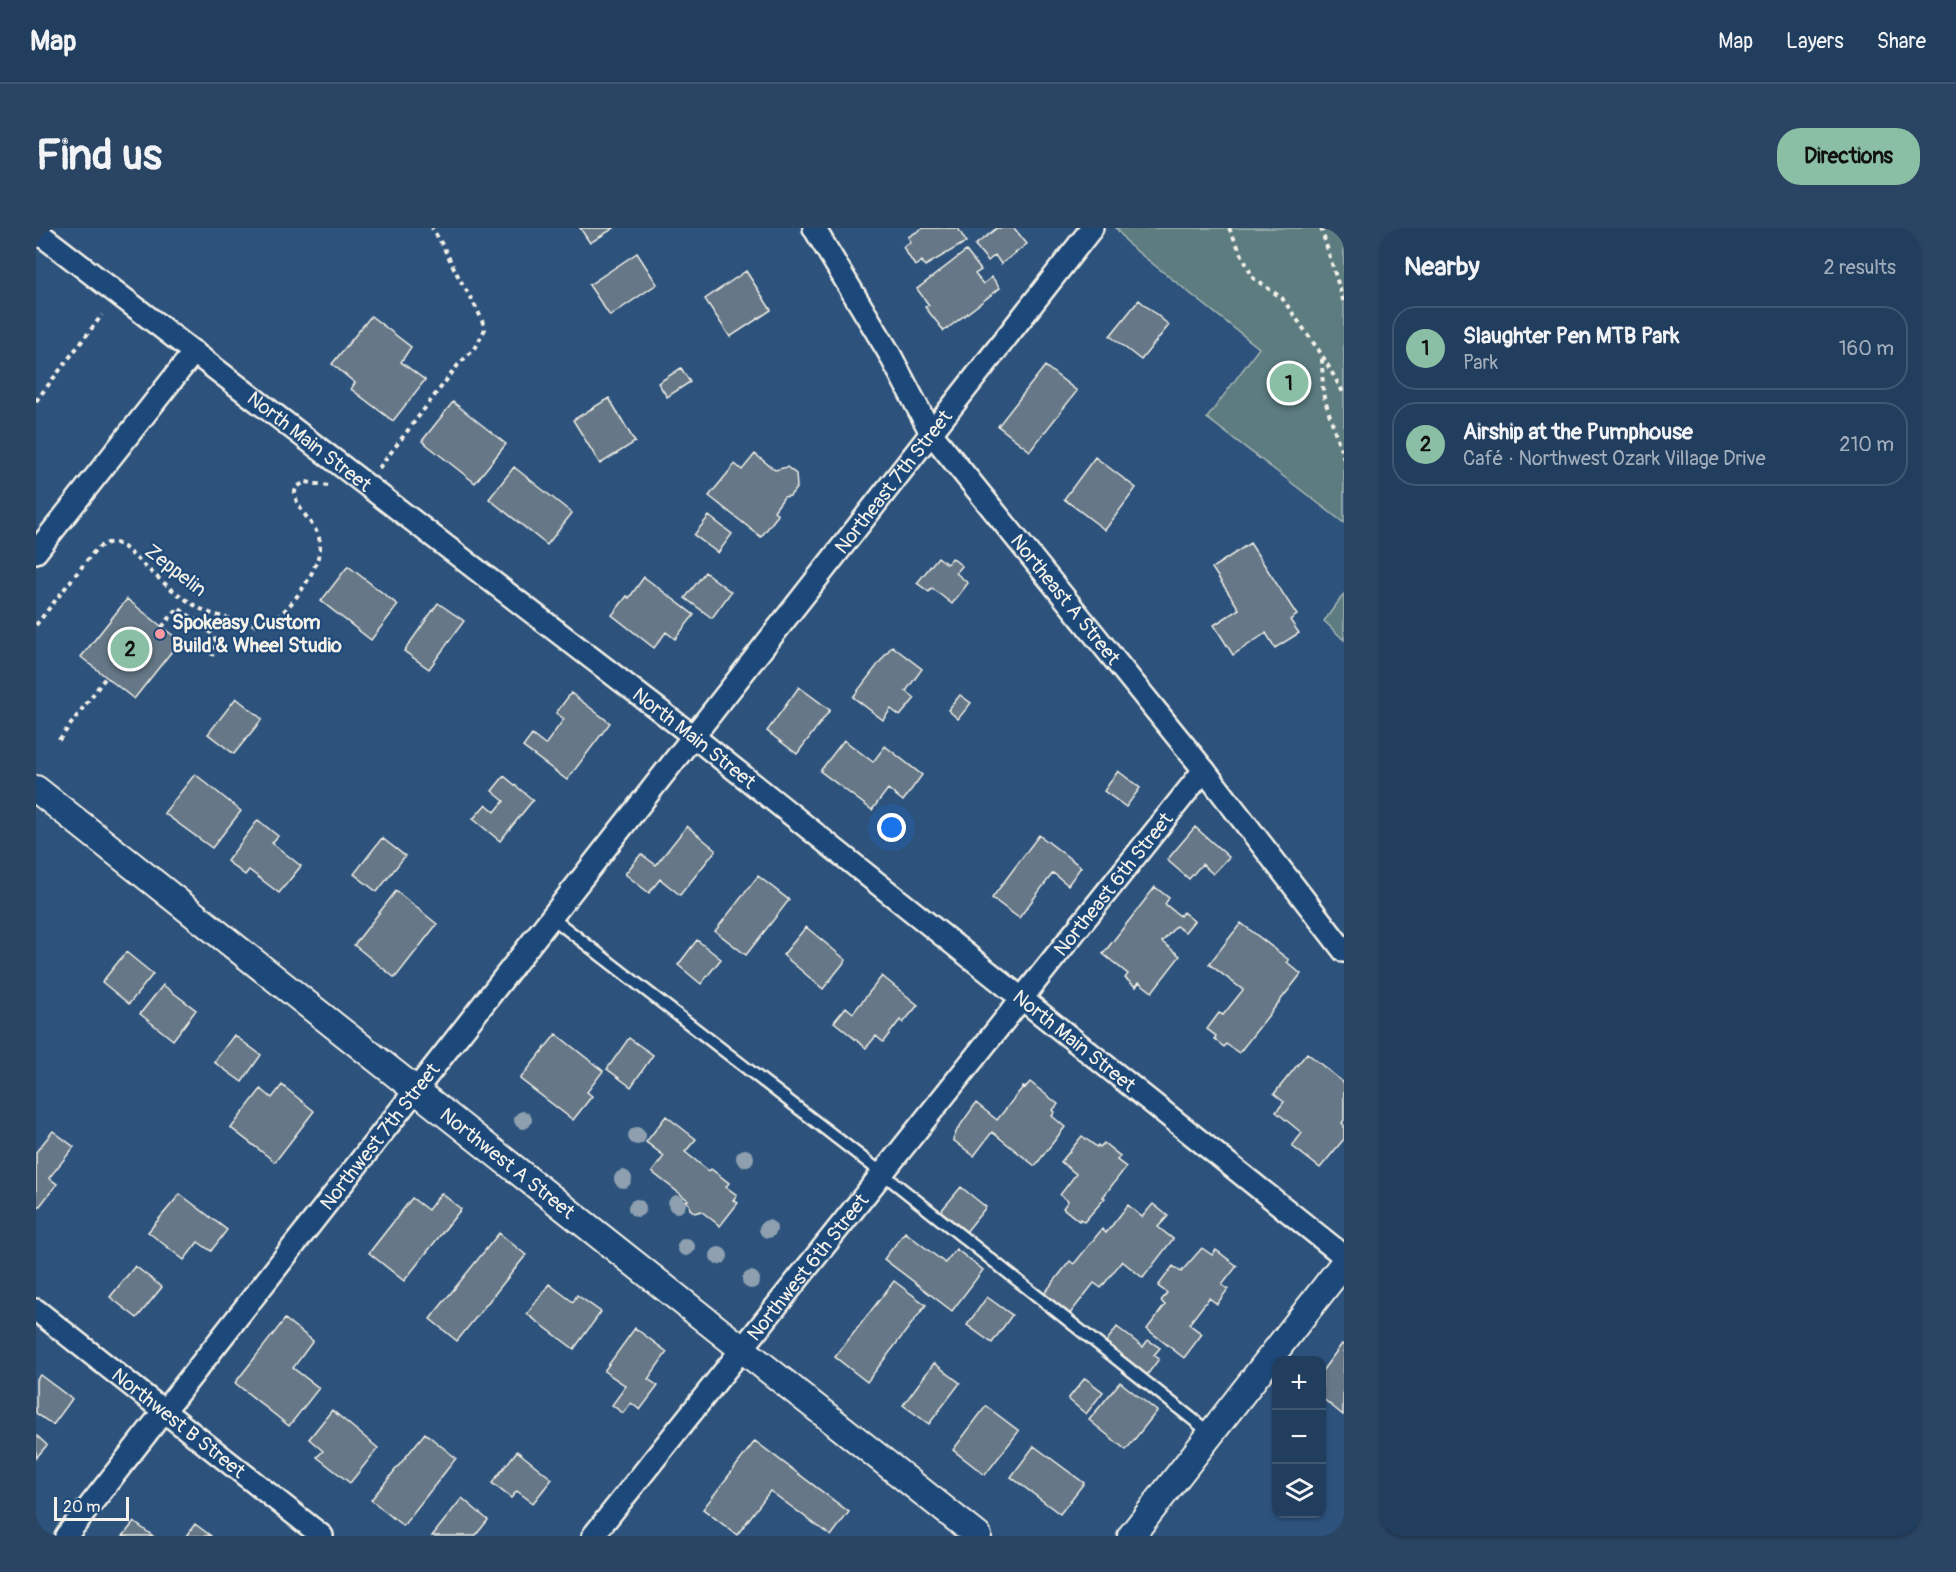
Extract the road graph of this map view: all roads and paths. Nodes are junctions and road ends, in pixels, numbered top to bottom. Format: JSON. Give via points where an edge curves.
{"nodes":[{"id":1,"x":432,"y":228,"type":"edge"},
{"id":2,"x":814,"y":228,"type":"edge"},
{"id":3,"x":1092,"y":228,"type":"edge"},
{"id":4,"x":1229,"y":228,"type":"edge"},
{"id":5,"x":1321,"y":228,"type":"edge"},
{"id":6,"x":39,"y":239,"type":"edge"},
{"id":7,"x":1344,"y":303,"type":"edge"},
{"id":8,"x":102,"y":315,"type":"dead end"},
{"id":9,"x":194,"y":352,"type":"junction"},
{"id":10,"x":1322,"y":355,"type":"junction"},
{"id":11,"x":1344,"y":394,"type":"edge"},
{"id":12,"x":36,"y":401,"type":"edge"},
{"id":13,"x":932,"y":433,"type":"junction"},
{"id":14,"x":1344,"y":460,"type":"edge"},
{"id":15,"x":373,"y":471,"type":"dead end"},
{"id":16,"x":329,"y":486,"type":"dead end"},
{"id":17,"x":36,"y":552,"type":"edge"},
{"id":18,"x":36,"y":625,"type":"edge"},
{"id":19,"x":162,"y":627,"type":"dead end"},
{"id":20,"x":212,"y":656,"type":"dead end"},
{"id":21,"x":106,"y":677,"type":"dead end"},
{"id":22,"x":693,"y":736,"type":"junction"},
{"id":23,"x":59,"y":740,"type":"dead end"},
{"id":24,"x":1204,"y":770,"type":"junction"},
{"id":25,"x":36,"y":789,"type":"edge"},
{"id":26,"x":551,"y":918,"type":"junction"},
{"id":27,"x":1344,"y":951,"type":"edge"},
{"id":28,"x":1020,"y":998,"type":"junction"},
{"id":29,"x":417,"y":1089,"type":"junction"},
{"id":30,"x":882,"y":1173,"type":"junction"},
{"id":31,"x":1344,"y":1256,"type":"edge"},
{"id":32,"x":1344,"y":1263,"type":"edge"},
{"id":33,"x":36,"y":1310,"type":"edge"},
{"id":34,"x":742,"y":1348,"type":"junction"},
{"id":35,"x":165,"y":1411,"type":"junction"},
{"id":36,"x":1210,"y":1433,"type":"junction"},
{"id":37,"x":66,"y":1536,"type":"edge"},
{"id":38,"x":322,"y":1536,"type":"edge"},
{"id":39,"x":593,"y":1536,"type":"edge"},
{"id":40,"x":978,"y":1536,"type":"edge"},
{"id":41,"x":1131,"y":1536,"type":"edge"}],
"edges":[{"from":1,"to":15,"type":"path","via":[[485,329],[476,346]]},
{"from":2,"to":13,"type":"street","name":"Northeast A Street"},
{"from":3,"to":13,"type":"street","name":"Northeast 7th Street"},
{"from":4,"to":10,"type":"path","via":[[1253,278],[1282,298]]},
{"from":5,"to":7,"type":"path"},
{"from":6,"to":9,"type":"street","name":"North Main Street"},
{"from":8,"to":12,"type":"path"},
{"from":9,"to":17,"type":"street"},
{"from":9,"to":22,"type":"street","name":"North Main Street"},
{"from":10,"to":11,"type":"path"},
{"from":10,"to":14,"type":"path","via":[[1323,394]]},
{"from":13,"to":22,"type":"street","name":"Northeast 7th Street"},
{"from":13,"to":24,"type":"street","name":"Northeast A Street"},
{"from":16,"to":18,"type":"path","name":"Zeppelin","via":[[306,482],[297,487],[299,505],[319,537],[319,556],[301,592],[270,622],[253,625],[202,609],[116,542],[99,547],[92,554]]},
{"from":19,"to":20,"type":"path","via":[[178,608],[207,628],[217,642]]},
{"from":21,"to":23,"type":"path"},
{"from":22,"to":26,"type":"street","name":"Northwest 7th Street"},
{"from":22,"to":28,"type":"street","name":"North Main Street"},
{"from":24,"to":27,"type":"street","name":"Northeast A Street"},
{"from":24,"to":28,"type":"street","name":"Northeast 6th Street"},
{"from":25,"to":29,"type":"street","name":"Northwest A Street"},
{"from":26,"to":29,"type":"street","name":"Northwest 7th Street"},
{"from":26,"to":30,"type":"lane"},
{"from":28,"to":30,"type":"street","name":"Northwest 6th Street"},
{"from":28,"to":31,"type":"street","name":"North Main Street"},
{"from":29,"to":34,"type":"street","name":"Northwest A Street"},
{"from":29,"to":35,"type":"street","name":"Northwest 7th Street"},
{"from":30,"to":34,"type":"street","name":"Northwest 6th Street"},
{"from":30,"to":36,"type":"lane"},
{"from":32,"to":36,"type":"street"},
{"from":33,"to":35,"type":"street","name":"Northwest B Street"},
{"from":34,"to":39,"type":"street","name":"Northwest 6th Street"},
{"from":34,"to":40,"type":"street","name":"Northwest A Street"},
{"from":35,"to":37,"type":"street","name":"Northwest 7th Street"},
{"from":35,"to":38,"type":"street","name":"Northwest B Street"},
{"from":36,"to":41,"type":"street"}]}
